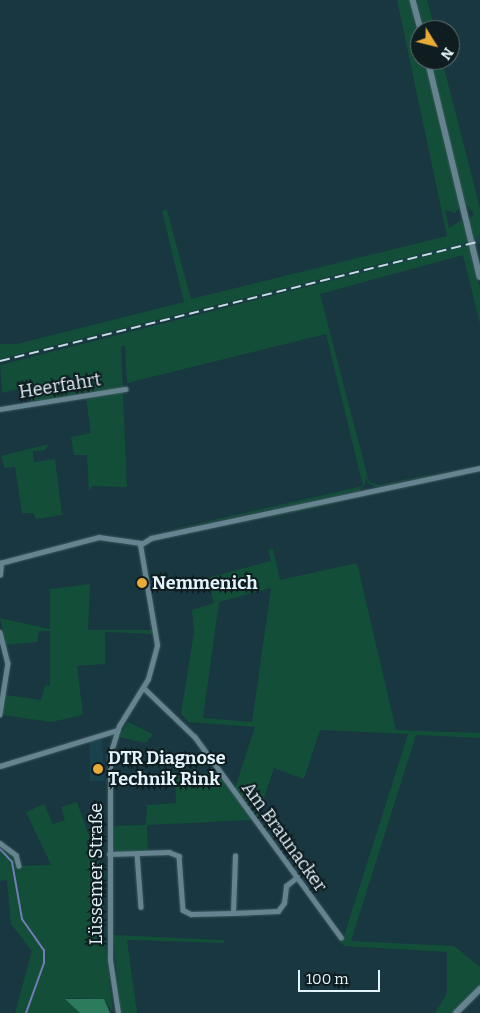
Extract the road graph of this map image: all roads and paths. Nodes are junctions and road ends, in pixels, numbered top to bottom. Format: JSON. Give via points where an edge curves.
{"nodes":[{"id":1,"x":414,"y":0,"type":"edge"},
{"id":2,"x":419,"y":20,"type":"edge"},
{"id":3,"x":430,"y":70,"type":"edge"},
{"id":4,"x":480,"y":277,"type":"edge"},
{"id":5,"x":125,"y":389,"type":"dead end"},
{"id":6,"x":0,"y":409,"type":"edge"},
{"id":7,"x":480,"y":468,"type":"edge"},
{"id":8,"x":141,"y":543,"type":"junction"},
{"id":9,"x":1,"y":563,"type":"edge"},
{"id":10,"x":0,"y":574,"type":"edge"},
{"id":11,"x":0,"y":632,"type":"edge"},
{"id":12,"x":144,"y":688,"type":"junction"},
{"id":13,"x":0,"y":714,"type":"edge"},
{"id":14,"x":118,"y":730,"type":"junction"},
{"id":15,"x":0,"y":766,"type":"edge"},
{"id":16,"x":0,"y":842,"type":"edge"},
{"id":17,"x":109,"y":854,"type":"junction"},
{"id":18,"x":137,"y":854,"type":"junction"},
{"id":19,"x":235,"y":856,"type":"dead end"},
{"id":20,"x":19,"y":866,"type":"dead end"},
{"id":21,"x":296,"y":878,"type":"junction"},
{"id":22,"x":141,"y":907,"type":"dead end"},
{"id":23,"x":234,"y":913,"type":"junction"},
{"id":24,"x":340,"y":937,"type":"dead end"},
{"id":25,"x":480,"y":989,"type":"edge"},
{"id":26,"x":118,"y":1013,"type":"edge"},
{"id":27,"x":456,"y":1013,"type":"edge"}],
"edges":[{"from":1,"to":2,"type":"street"},
{"from":3,"to":4,"type":"street"},
{"from":5,"to":6,"type":"street","name":"Heerfahrt"},
{"from":7,"to":8,"type":"street"},
{"from":8,"to":9,"type":"street","via":[[100,537]]},
{"from":8,"to":12,"type":"street","name":"Lüssemer Straße","via":[[138,552],[157,632],[154,662]]},
{"from":9,"to":10,"type":"street"},
{"from":11,"to":13,"type":"street","via":[[8,663]]},
{"from":12,"to":14,"type":"street","name":"Lüssemer Straße"},
{"from":12,"to":21,"type":"street","name":"Am Braunacker","via":[[195,737]]},
{"from":14,"to":15,"type":"street"},
{"from":14,"to":17,"type":"street","name":"Lüssemer Straße","via":[[110,761]]},
{"from":16,"to":20,"type":"street","via":[[16,855]]},
{"from":17,"to":18,"type":"street"},
{"from":17,"to":26,"type":"street","name":"Lüssemer Straße","via":[[110,969]]},
{"from":18,"to":22,"type":"street"},
{"from":18,"to":23,"type":"street","via":[[179,856],[186,913]]},
{"from":19,"to":23,"type":"street"},
{"from":21,"to":23,"type":"street","via":[[286,886],[284,903],[278,911]]},
{"from":21,"to":24,"type":"street","name":"Am Braunacker"},
{"from":25,"to":27,"type":"street"}]}
